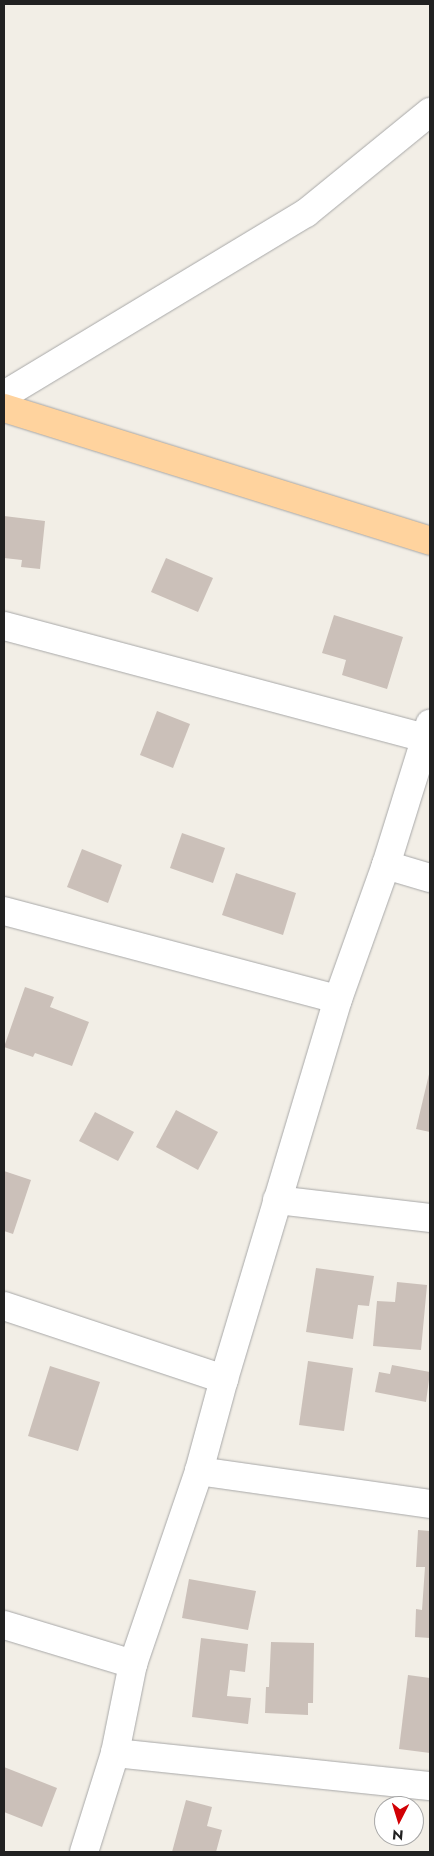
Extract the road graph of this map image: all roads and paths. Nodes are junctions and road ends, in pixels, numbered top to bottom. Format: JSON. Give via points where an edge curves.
{"nodes":[{"id":1,"x":430,"y":112,"type":"edge"},
{"id":2,"x":4,"y":394,"type":"edge"},
{"id":3,"x":4,"y":408,"type":"edge"},
{"id":4,"x":430,"y":541,"type":"edge"},
{"id":5,"x":4,"y":626,"type":"edge"},
{"id":6,"x":428,"y":731,"type":"edge"},
{"id":7,"x":386,"y":865,"type":"junction"},
{"id":8,"x":430,"y":878,"type":"edge"},
{"id":9,"x":4,"y":911,"type":"edge"},
{"id":10,"x":338,"y":999,"type":"junction"},
{"id":11,"x":277,"y":1200,"type":"junction"},
{"id":12,"x":430,"y":1218,"type":"edge"},
{"id":13,"x":4,"y":1306,"type":"edge"},
{"id":14,"x":224,"y":1379,"type":"junction"},
{"id":15,"x":199,"y":1471,"type":"junction"},
{"id":16,"x":430,"y":1504,"type":"edge"},
{"id":17,"x":4,"y":1625,"type":"edge"},
{"id":18,"x":133,"y":1664,"type":"junction"},
{"id":19,"x":115,"y":1753,"type":"junction"},
{"id":20,"x":430,"y":1786,"type":"edge"},
{"id":21,"x":84,"y":1852,"type":"edge"}],
"edges":[{"from":1,"to":2,"type":"street","via":[[306,213]]},
{"from":3,"to":4,"type":"main road"},
{"from":5,"to":6,"type":"street"},
{"from":6,"to":7,"type":"street"},
{"from":7,"to":8,"type":"street"},
{"from":7,"to":10,"type":"street"},
{"from":9,"to":10,"type":"street"},
{"from":10,"to":11,"type":"street"},
{"from":11,"to":12,"type":"street"},
{"from":11,"to":14,"type":"street"},
{"from":13,"to":14,"type":"street"},
{"from":14,"to":15,"type":"street"},
{"from":15,"to":16,"type":"street"},
{"from":15,"to":18,"type":"street"},
{"from":17,"to":18,"type":"street"},
{"from":18,"to":19,"type":"street"},
{"from":19,"to":20,"type":"street"},
{"from":19,"to":21,"type":"street"}]}
